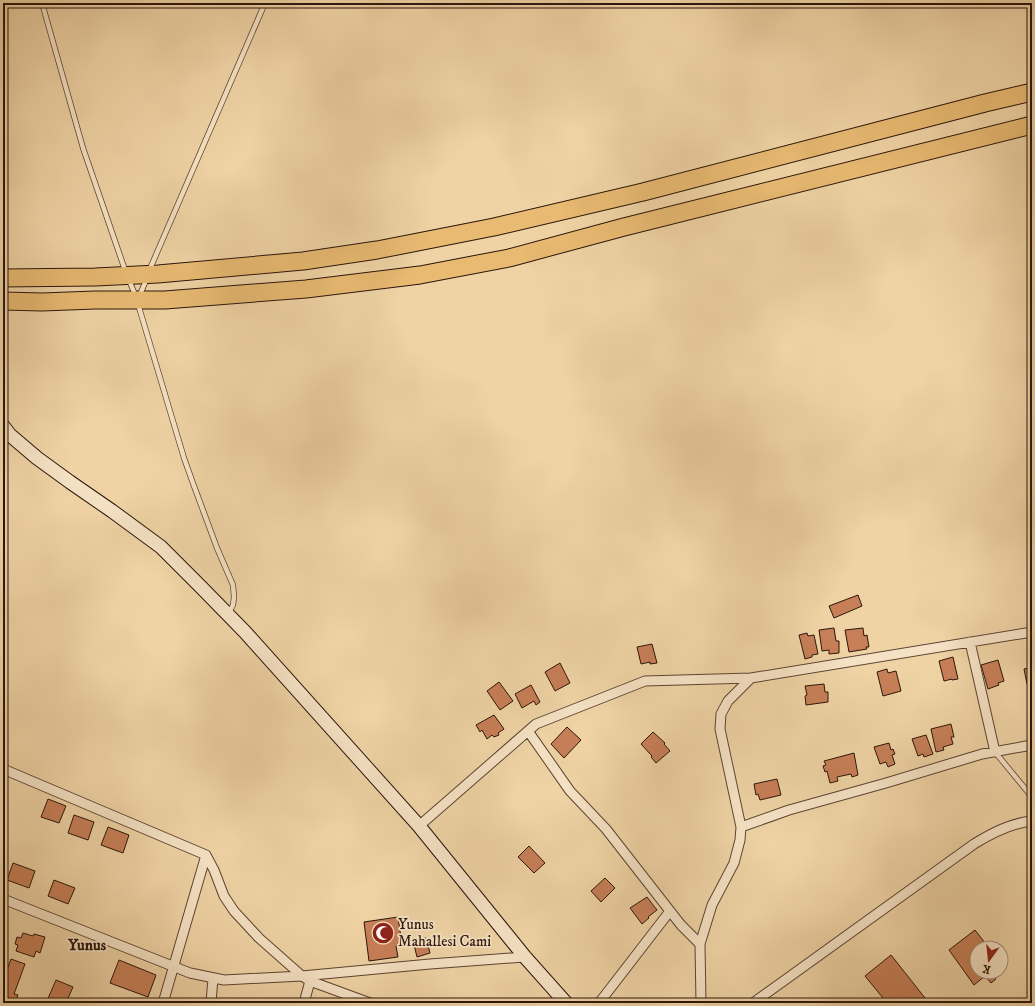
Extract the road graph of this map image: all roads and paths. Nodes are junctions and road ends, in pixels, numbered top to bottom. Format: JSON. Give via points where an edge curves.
{"nodes":[{"id":1,"x":42,"y":3,"type":"edge"},
{"id":2,"x":47,"y":3,"type":"edge"},
{"id":3,"x":265,"y":3,"type":"edge"},
{"id":4,"x":45,"y":12,"type":"junction"},
{"id":5,"x":1032,"y":92,"type":"edge"},
{"id":6,"x":1032,"y":124,"type":"edge"},
{"id":7,"x":148,"y":274,"type":"junction"},
{"id":8,"x":127,"y":275,"type":"junction"},
{"id":9,"x":3,"y":278,"type":"edge"},
{"id":10,"x":137,"y":300,"type":"junction"},
{"id":11,"x":3,"y":301,"type":"edge"},
{"id":12,"x":3,"y":426,"type":"edge"},
{"id":13,"x":228,"y":615,"type":"junction"},
{"id":14,"x":1032,"y":632,"type":"edge"},
{"id":15,"x":970,"y":642,"type":"junction"},
{"id":16,"x":751,"y":678,"type":"junction"},
{"id":17,"x":528,"y":731,"type":"junction"},
{"id":18,"x":1032,"y":745,"type":"edge"},
{"id":19,"x":995,"y":752,"type":"junction"},
{"id":20,"x":3,"y":769,"type":"edge"},
{"id":21,"x":1032,"y":797,"type":"edge"},
{"id":22,"x":1032,"y":821,"type":"edge"},
{"id":23,"x":419,"y":826,"type":"junction"},
{"id":24,"x":741,"y":827,"type":"junction"},
{"id":25,"x":206,"y":855,"type":"junction"},
{"id":26,"x":3,"y":899,"type":"edge"},
{"id":27,"x":670,"y":911,"type":"junction"},
{"id":28,"x":700,"y":944,"type":"junction"},
{"id":29,"x":525,"y":957,"type":"junction"},
{"id":30,"x":173,"y":966,"type":"junction"},
{"id":31,"x":213,"y":978,"type":"junction"},
{"id":32,"x":306,"y":978,"type":"junction"},
{"id":33,"x":163,"y":1003,"type":"edge"},
{"id":34,"x":211,"y":1003,"type":"edge"},
{"id":35,"x":304,"y":1003,"type":"edge"},
{"id":36,"x":370,"y":1003,"type":"edge"},
{"id":37,"x":566,"y":1003,"type":"edge"},
{"id":38,"x":599,"y":1003,"type":"edge"},
{"id":39,"x":701,"y":1003,"type":"edge"},
{"id":40,"x":753,"y":1003,"type":"edge"}],
"edges":[{"from":1,"to":4,"type":"lane"},
{"from":2,"to":4,"type":"lane"},
{"from":3,"to":7,"type":"lane"},
{"from":4,"to":8,"type":"lane","via":[[83,148]]},
{"from":5,"to":7,"type":"highway","via":[[643,192],[494,227],[377,250],[304,261]]},
{"from":6,"to":10,"type":"highway","via":[[509,258],[420,276],[306,289]]},
{"from":7,"to":8,"type":"highway"},
{"from":7,"to":10,"type":"lane"},
{"from":8,"to":9,"type":"highway"},
{"from":8,"to":10,"type":"lane"},
{"from":10,"to":11,"type":"highway"},
{"from":10,"to":13,"type":"lane","via":[[191,479],[233,585],[233,605]]},
{"from":12,"to":13,"type":"street","via":[[37,458],[161,547]]},
{"from":13,"to":23,"type":"street"},
{"from":14,"to":15,"type":"street"},
{"from":15,"to":16,"type":"street"},
{"from":15,"to":19,"type":"street"},
{"from":16,"to":17,"type":"street","via":[[645,681],[536,724]]},
{"from":16,"to":24,"type":"street","via":[[728,701],[721,714],[720,729]]},
{"from":17,"to":23,"type":"street"},
{"from":17,"to":27,"type":"street","via":[[570,791],[606,829]]},
{"from":18,"to":19,"type":"street"},
{"from":19,"to":21,"type":"lane"},
{"from":19,"to":24,"type":"street","via":[[789,810]]},
{"from":20,"to":25,"type":"street"},
{"from":22,"to":40,"type":"street","via":[[998,831],[974,844]]},
{"from":23,"to":29,"type":"street"},
{"from":24,"to":28,"type":"street","via":[[734,863],[712,905]]},
{"from":25,"to":30,"type":"street"},
{"from":25,"to":32,"type":"street","via":[[224,896],[234,911],[259,938]]},
{"from":26,"to":30,"type":"street"},
{"from":27,"to":28,"type":"street"},
{"from":27,"to":38,"type":"street"},
{"from":28,"to":39,"type":"street"},
{"from":29,"to":32,"type":"street","via":[[430,964]]},
{"from":29,"to":37,"type":"street"},
{"from":30,"to":31,"type":"street"},
{"from":30,"to":33,"type":"street"},
{"from":31,"to":32,"type":"street"},
{"from":31,"to":34,"type":"street"},
{"from":32,"to":35,"type":"street"},
{"from":32,"to":36,"type":"street"}]}
